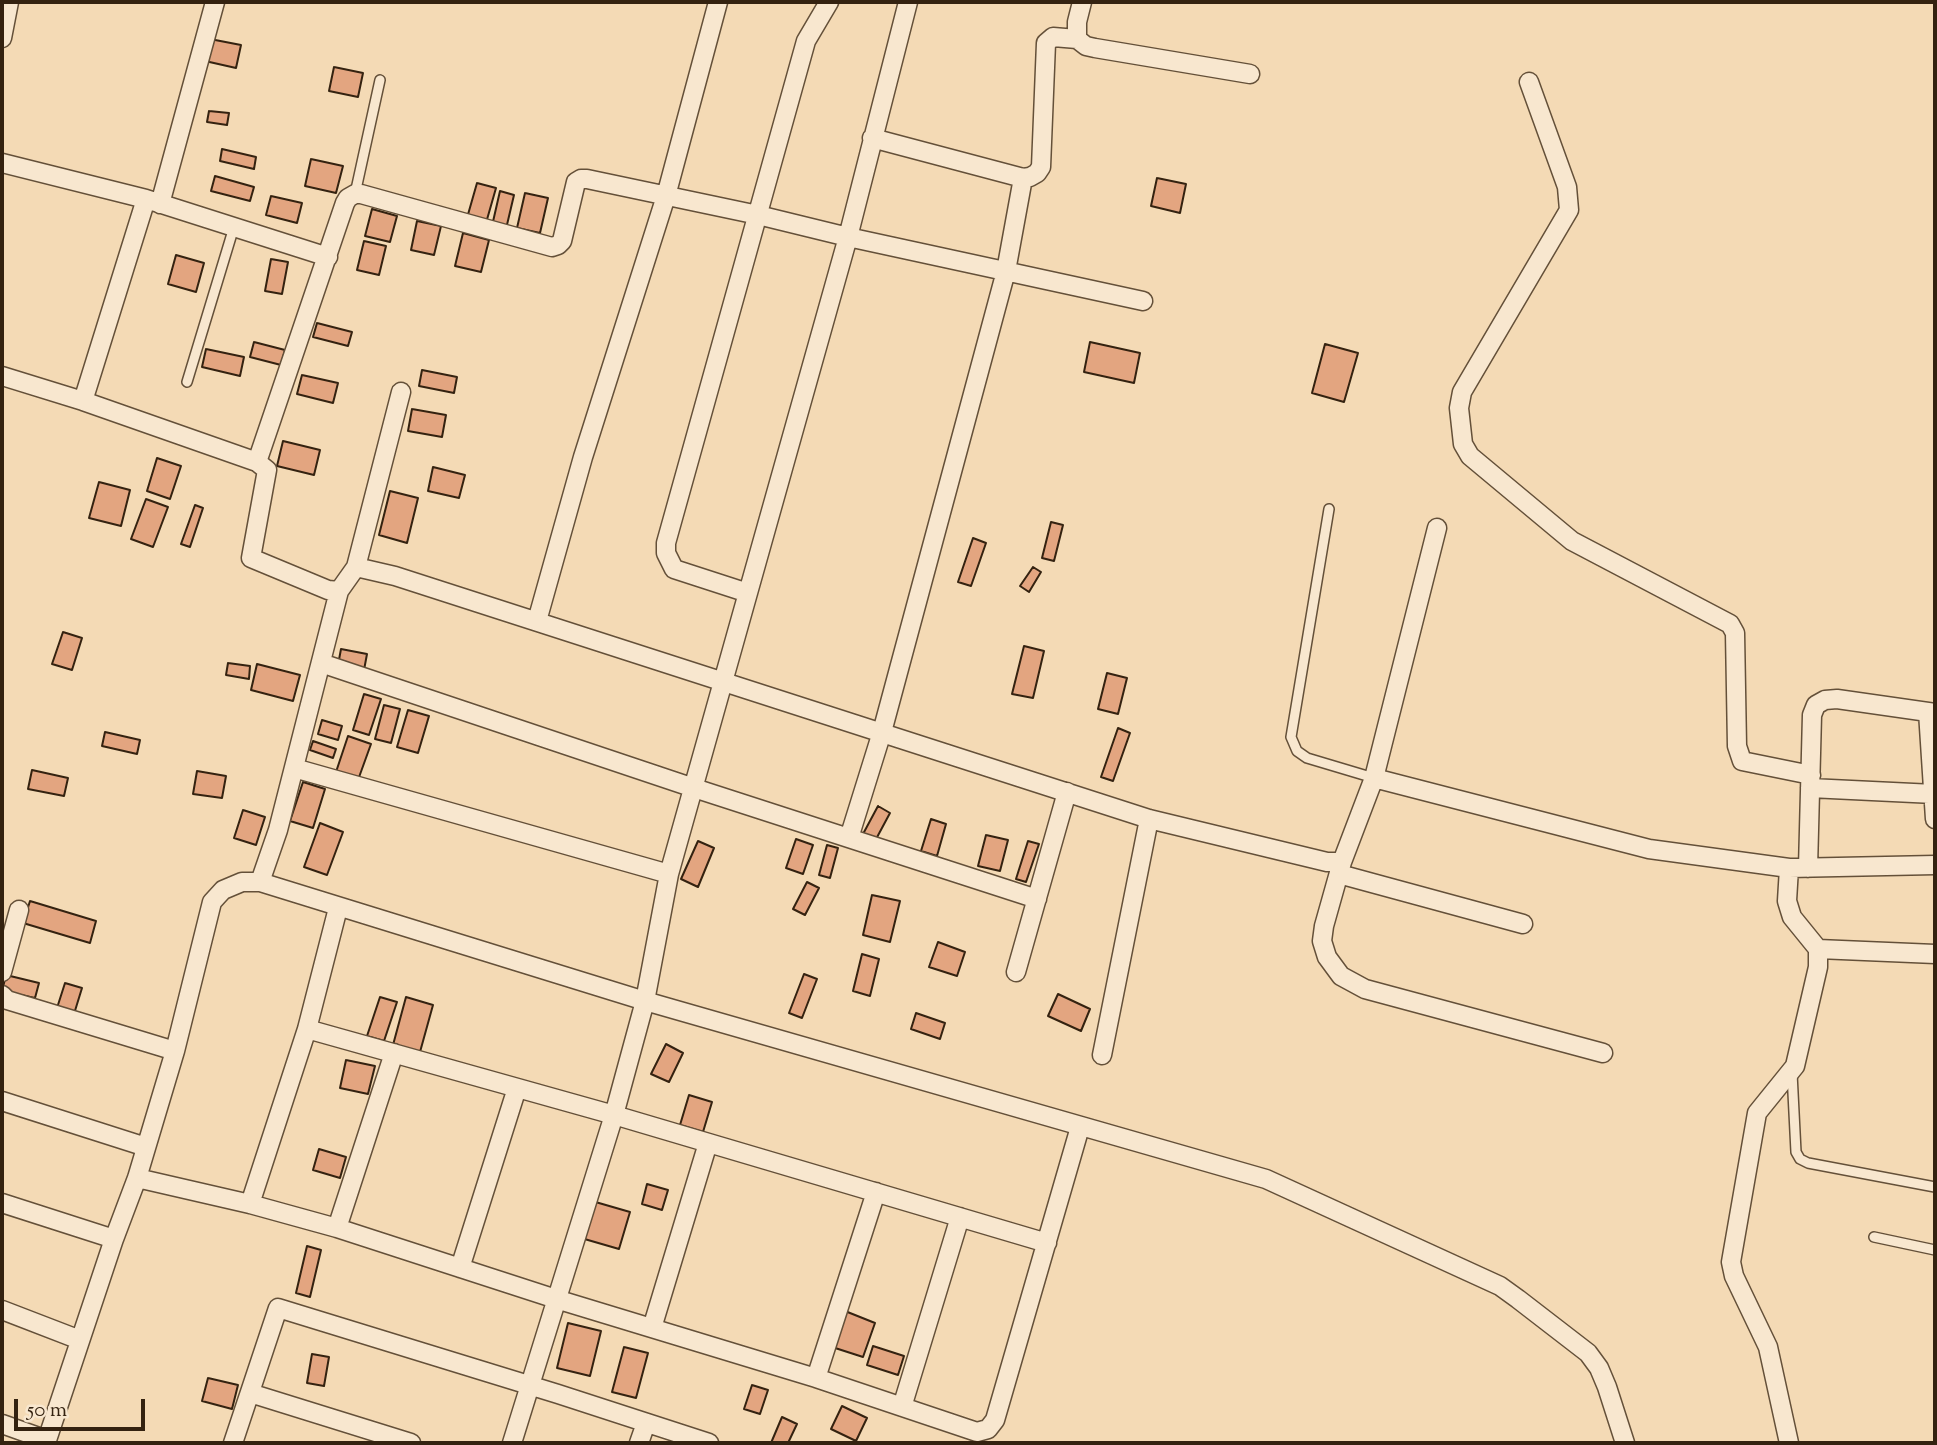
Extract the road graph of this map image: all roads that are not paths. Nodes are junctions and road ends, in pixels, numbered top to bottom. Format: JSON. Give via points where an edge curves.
{"nodes":[{"id":1,"x":9,"y":2,"type":"edge"},
{"id":2,"x":215,"y":2,"type":"edge"},
{"id":3,"x":719,"y":2,"type":"edge"},
{"id":4,"x":829,"y":2,"type":"edge"},
{"id":5,"x":908,"y":2,"type":"edge"},
{"id":6,"x":1082,"y":2,"type":"edge"},
{"id":7,"x":2,"y":38,"type":"edge"},
{"id":8,"x":1077,"y":39,"type":"junction"},
{"id":9,"x":1250,"y":74,"type":"dead end"},
{"id":10,"x":380,"y":80,"type":"dead end"},
{"id":11,"x":1529,"y":82,"type":"dead end"},
{"id":12,"x":872,"y":138,"type":"junction"},
{"id":13,"x":2,"y":163,"type":"edge"},
{"id":14,"x":1023,"y":178,"type":"junction"},
{"id":15,"x":355,"y":194,"type":"junction"},
{"id":16,"x":666,"y":196,"type":"junction"},
{"id":17,"x":153,"y":202,"type":"junction"},
{"id":18,"x":758,"y":215,"type":"junction"},
{"id":19,"x":234,"y":227,"type":"junction"},
{"id":20,"x":848,"y":237,"type":"junction"},
{"id":21,"x":328,"y":257,"type":"junction"},
{"id":22,"x":1006,"y":271,"type":"junction"},
{"id":23,"x":1143,"y":301,"type":"dead end"},
{"id":24,"x":2,"y":376,"type":"edge"},
{"id":25,"x":187,"y":382,"type":"dead end"},
{"id":26,"x":401,"y":392,"type":"dead end"},
{"id":27,"x":83,"y":401,"type":"junction"},
{"id":28,"x":257,"y":463,"type":"junction"},
{"id":29,"x":1329,"y":509,"type":"dead end"},
{"id":30,"x":1437,"y":528,"type":"dead end"},
{"id":31,"x":356,"y":568,"type":"junction"},
{"id":32,"x":339,"y":591,"type":"junction"},
{"id":33,"x":748,"y":593,"type":"junction"},
{"id":34,"x":537,"y":621,"type":"junction"},
{"id":35,"x":321,"y":663,"type":"junction"},
{"id":36,"x":725,"y":681,"type":"junction"},
{"id":37,"x":1932,"y":712,"type":"edge"},
{"id":38,"x":882,"y":732,"type":"junction"},
{"id":39,"x":294,"y":768,"type":"junction"},
{"id":40,"x":1374,"y":778,"type":"junction"},
{"id":41,"x":1811,"y":781,"type":"junction"},
{"id":42,"x":694,"y":788,"type":"junction"},
{"id":43,"x":1067,"y":792,"type":"junction"},
{"id":44,"x":1934,"y":794,"type":"edge"},
{"id":45,"x":1149,"y":819,"type":"junction"},
{"id":46,"x":1935,"y":820,"type":"edge"},
{"id":47,"x":849,"y":838,"type":"junction"},
{"id":48,"x":1935,"y":865,"type":"edge"},
{"id":49,"x":1341,"y":868,"type":"junction"},
{"id":50,"x":1789,"y":868,"type":"junction"},
{"id":51,"x":1808,"y":868,"type":"junction"},
{"id":52,"x":669,"y":874,"type":"junction"},
{"id":53,"x":260,"y":882,"type":"junction"},
{"id":54,"x":1037,"y":899,"type":"junction"},
{"id":55,"x":338,"y":908,"type":"junction"},
{"id":56,"x":19,"y":909,"type":"dead end"},
{"id":57,"x":1523,"y":924,"type":"dead end"},
{"id":58,"x":1818,"y":949,"type":"junction"},
{"id":59,"x":1935,"y":954,"type":"edge"},
{"id":60,"x":2,"y":972,"type":"edge"},
{"id":61,"x":1016,"y":972,"type":"dead end"},
{"id":62,"x":2,"y":995,"type":"edge"},
{"id":63,"x":645,"y":1001,"type":"junction"},
{"id":64,"x":307,"y":1029,"type":"junction"},
{"id":65,"x":175,"y":1051,"type":"junction"},
{"id":66,"x":394,"y":1053,"type":"junction"},
{"id":67,"x":1603,"y":1053,"type":"dead end"},
{"id":68,"x":1102,"y":1055,"type":"dead end"},
{"id":69,"x":1792,"y":1072,"type":"junction"},
{"id":70,"x":517,"y":1088,"type":"junction"},
{"id":71,"x":2,"y":1101,"type":"edge"},
{"id":72,"x":614,"y":1115,"type":"junction"},
{"id":73,"x":1080,"y":1127,"type":"junction"},
{"id":74,"x":708,"y":1143,"type":"junction"},
{"id":75,"x":146,"y":1147,"type":"junction"},
{"id":76,"x":137,"y":1178,"type":"junction"},
{"id":77,"x":1935,"y":1187,"type":"edge"},
{"id":78,"x":876,"y":1192,"type":"junction"},
{"id":79,"x":2,"y":1203,"type":"edge"},
{"id":80,"x":250,"y":1204,"type":"junction"},
{"id":81,"x":960,"y":1217,"type":"junction"},
{"id":82,"x":337,"y":1228,"type":"junction"},
{"id":83,"x":1874,"y":1237,"type":"dead end"},
{"id":84,"x":114,"y":1239,"type":"junction"},
{"id":85,"x":1047,"y":1243,"type":"junction"},
{"id":86,"x":1935,"y":1250,"type":"edge"},
{"id":87,"x":460,"y":1268,"type":"junction"},
{"id":88,"x":556,"y":1299,"type":"junction"},
{"id":89,"x":2,"y":1310,"type":"edge"},
{"id":90,"x":652,"y":1328,"type":"junction"},
{"id":91,"x":80,"y":1340,"type":"junction"},
{"id":92,"x":816,"y":1378,"type":"junction"},
{"id":93,"x":530,"y":1385,"type":"junction"},
{"id":94,"x":250,"y":1393,"type":"junction"},
{"id":95,"x":902,"y":1407,"type":"junction"},
{"id":96,"x":646,"y":1423,"type":"junction"},
{"id":97,"x":2,"y":1424,"type":"edge"},
{"id":98,"x":46,"y":1442,"type":"edge"},
{"id":99,"x":233,"y":1443,"type":"edge"},
{"id":100,"x":411,"y":1443,"type":"edge"},
{"id":101,"x":512,"y":1443,"type":"edge"},
{"id":102,"x":639,"y":1443,"type":"edge"},
{"id":103,"x":709,"y":1443,"type":"edge"},
{"id":104,"x":1625,"y":1443,"type":"edge"},
{"id":105,"x":1789,"y":1443,"type":"edge"}],
"edges":[{"from":1,"to":7,"type":"street"},
{"from":2,"to":17,"type":"street"},
{"from":3,"to":16,"type":"street"},
{"from":4,"to":18,"type":"street","via":[[806,41]]},
{"from":5,"to":12,"type":"street"},
{"from":6,"to":8,"type":"street"},
{"from":8,"to":9,"type":"street","via":[[1095,48]]},
{"from":8,"to":14,"type":"street","via":[[1052,37],[1046,43],[1041,167]]},
{"from":10,"to":15,"type":"lane"},
{"from":11,"to":41,"type":"street","via":[[1567,187],[1569,210],[1462,391],[1463,444],[1470,456],[1572,541],[1730,624],[1735,633],[1737,746],[1742,761]]},
{"from":12,"to":14,"type":"street"},
{"from":12,"to":20,"type":"street"},
{"from":13,"to":17,"type":"street"},
{"from":14,"to":22,"type":"street"},
{"from":15,"to":16,"type":"street","via":[[552,247],[562,241],[573,187],[581,179]]},
{"from":15,"to":21,"type":"street","via":[[345,203]]},
{"from":16,"to":18,"type":"street"},
{"from":16,"to":34,"type":"street","via":[[583,457]]},
{"from":17,"to":19,"type":"street"},
{"from":17,"to":27,"type":"street"},
{"from":18,"to":20,"type":"street"},
{"from":18,"to":33,"type":"street","via":[[666,542],[674,569]]},
{"from":19,"to":21,"type":"street"},
{"from":19,"to":25,"type":"lane"},
{"from":20,"to":22,"type":"street"},
{"from":20,"to":33,"type":"street"},
{"from":21,"to":28,"type":"street"},
{"from":22,"to":23,"type":"street"},
{"from":22,"to":38,"type":"street"},
{"from":24,"to":27,"type":"street"},
{"from":26,"to":31,"type":"street"},
{"from":27,"to":28,"type":"street"},
{"from":28,"to":32,"type":"street","via":[[267,470],[251,558]]},
{"from":29,"to":40,"type":"lane","via":[[1292,737],[1297,751],[1307,758]]},
{"from":30,"to":40,"type":"street"},
{"from":31,"to":32,"type":"street"},
{"from":31,"to":34,"type":"street"},
{"from":32,"to":35,"type":"street"},
{"from":33,"to":36,"type":"street"},
{"from":34,"to":36,"type":"street"},
{"from":35,"to":39,"type":"street"},
{"from":35,"to":42,"type":"street"},
{"from":36,"to":38,"type":"street"},
{"from":36,"to":42,"type":"street"},
{"from":37,"to":41,"type":"street","via":[[1825,699],[1812,715]]},
{"from":37,"to":44,"type":"street"},
{"from":38,"to":43,"type":"street"},
{"from":38,"to":47,"type":"street"},
{"from":39,"to":52,"type":"street"},
{"from":39,"to":53,"type":"street"},
{"from":40,"to":49,"type":"street"},
{"from":40,"to":50,"type":"street","via":[[1649,849]]},
{"from":41,"to":44,"type":"street"},
{"from":41,"to":51,"type":"street"},
{"from":42,"to":47,"type":"street"},
{"from":42,"to":52,"type":"street"},
{"from":43,"to":45,"type":"street"},
{"from":43,"to":54,"type":"street"},
{"from":44,"to":46,"type":"street"},
{"from":45,"to":49,"type":"street"},
{"from":45,"to":68,"type":"street"},
{"from":47,"to":54,"type":"street"},
{"from":48,"to":51,"type":"street"},
{"from":49,"to":57,"type":"street"},
{"from":49,"to":67,"type":"street","via":[[1322,941],[1341,976],[1366,989]]},
{"from":50,"to":51,"type":"street"},
{"from":50,"to":58,"type":"street","via":[[1787,901],[1792,917]]},
{"from":52,"to":63,"type":"street"},
{"from":53,"to":55,"type":"street"},
{"from":53,"to":65,"type":"street","via":[[242,882],[223,890],[212,902]]},
{"from":54,"to":61,"type":"street"},
{"from":55,"to":63,"type":"street"},
{"from":55,"to":64,"type":"street"},
{"from":56,"to":60,"type":"street"},
{"from":58,"to":59,"type":"street"},
{"from":58,"to":69,"type":"street","via":[[1818,967]]},
{"from":62,"to":65,"type":"street"},
{"from":63,"to":72,"type":"street"},
{"from":63,"to":73,"type":"street"},
{"from":64,"to":66,"type":"street"},
{"from":64,"to":80,"type":"street"},
{"from":65,"to":75,"type":"street"},
{"from":66,"to":70,"type":"street"},
{"from":66,"to":82,"type":"street"},
{"from":69,"to":77,"type":"lane","via":[[1800,1160]]},
{"from":69,"to":105,"type":"street","via":[[1757,1113],[1731,1262],[1768,1347]]},
{"from":70,"to":72,"type":"street"},
{"from":70,"to":87,"type":"street"},
{"from":71,"to":75,"type":"street"},
{"from":72,"to":74,"type":"street"},
{"from":72,"to":88,"type":"street"},
{"from":73,"to":85,"type":"street"},
{"from":73,"to":104,"type":"street","via":[[1266,1179],[1500,1286],[1588,1353],[1608,1387]]},
{"from":74,"to":78,"type":"street"},
{"from":74,"to":90,"type":"street"},
{"from":75,"to":76,"type":"street"},
{"from":76,"to":80,"type":"street"},
{"from":76,"to":84,"type":"street"},
{"from":78,"to":81,"type":"street"},
{"from":78,"to":92,"type":"street"},
{"from":79,"to":84,"type":"street"},
{"from":80,"to":82,"type":"street"},
{"from":81,"to":85,"type":"street"},
{"from":81,"to":95,"type":"street"},
{"from":82,"to":87,"type":"street"},
{"from":83,"to":86,"type":"lane"},
{"from":84,"to":91,"type":"street"},
{"from":85,"to":95,"type":"street","via":[[995,1420],[988,1429],[977,1432]]},
{"from":87,"to":88,"type":"street"},
{"from":88,"to":90,"type":"street"},
{"from":88,"to":93,"type":"street"},
{"from":89,"to":91,"type":"street"},
{"from":90,"to":92,"type":"street"},
{"from":91,"to":98,"type":"street"},
{"from":92,"to":95,"type":"street"},
{"from":93,"to":94,"type":"street","via":[[278,1308]]},
{"from":93,"to":96,"type":"street"},
{"from":93,"to":101,"type":"street"},
{"from":94,"to":99,"type":"street"},
{"from":94,"to":100,"type":"street"},
{"from":96,"to":102,"type":"street"},
{"from":96,"to":103,"type":"street"},
{"from":97,"to":98,"type":"street"}]}
